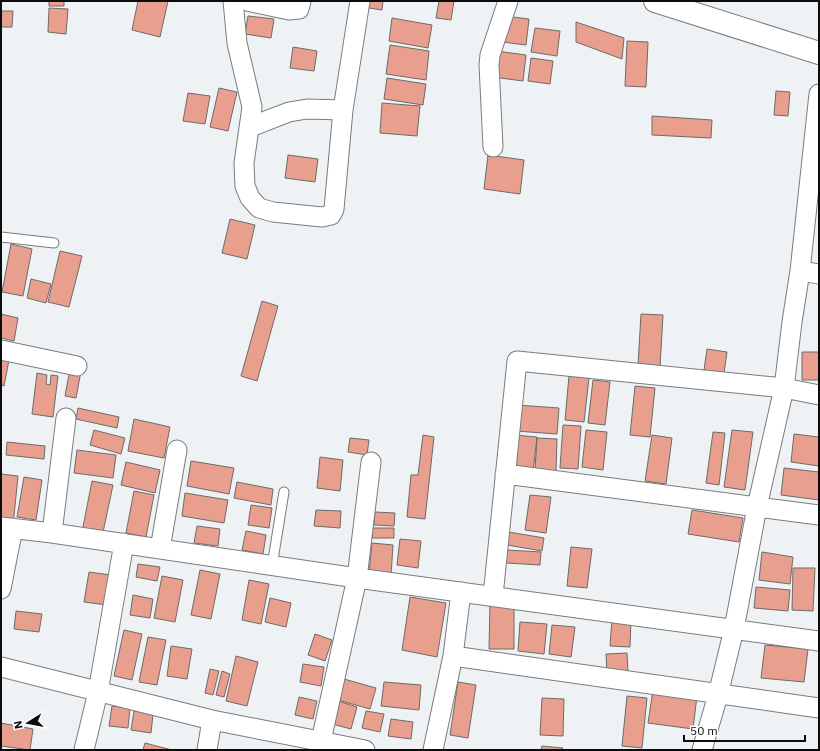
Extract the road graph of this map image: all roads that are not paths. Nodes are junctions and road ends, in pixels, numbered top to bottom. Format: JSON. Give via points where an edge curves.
{"nodes":[{"id":1,"x":233,"y":1,"type":"edge"},
{"id":2,"x":247,"y":1,"type":"edge"},
{"id":3,"x":301,"y":1,"type":"edge"},
{"id":4,"x":360,"y":1,"type":"edge"},
{"id":5,"x":508,"y":1,"type":"edge"},
{"id":6,"x":659,"y":2,"type":"edge"},
{"id":7,"x":819,"y":53,"type":"edge"},
{"id":8,"x":819,"y":94,"type":"edge"},
{"id":9,"x":343,"y":110,"type":"junction"},
{"id":10,"x":250,"y":127,"type":"junction"},
{"id":11,"x":493,"y":147,"type":"dead end"},
{"id":12,"x":1,"y":237,"type":"edge"},
{"id":13,"x":54,"y":243,"type":"dead end"},
{"id":14,"x":800,"y":271,"type":"junction"},
{"id":15,"x":819,"y":274,"type":"edge"},
{"id":16,"x":1,"y":350,"type":"edge"},
{"id":17,"x":77,"y":366,"type":"dead end"},
{"id":18,"x":784,"y":388,"type":"junction"},
{"id":19,"x":819,"y":395,"type":"edge"},
{"id":20,"x":66,"y":418,"type":"dead end"},
{"id":21,"x":177,"y":450,"type":"dead end"},
{"id":22,"x":371,"y":462,"type":"dead end"},
{"id":23,"x":505,"y":474,"type":"junction"},
{"id":24,"x":284,"y":492,"type":"dead end"},
{"id":25,"x":757,"y":507,"type":"junction"},
{"id":26,"x":819,"y":515,"type":"edge"},
{"id":27,"x":7,"y":528,"type":"edge"},
{"id":28,"x":52,"y":533,"type":"junction"},
{"id":29,"x":124,"y":543,"type":"junction"},
{"id":30,"x":160,"y":549,"type":"junction"},
{"id":31,"x":272,"y":566,"type":"junction"},
{"id":32,"x":357,"y":578,"type":"junction"},
{"id":33,"x":1,"y":589,"type":"edge"},
{"id":34,"x":461,"y":592,"type":"junction"},
{"id":35,"x":492,"y":596,"type":"junction"},
{"id":36,"x":734,"y":629,"type":"junction"},
{"id":37,"x":819,"y":641,"type":"edge"},
{"id":38,"x":453,"y":656,"type":"junction"},
{"id":39,"x":1,"y":667,"type":"edge"},
{"id":40,"x":98,"y":692,"type":"junction"},
{"id":41,"x":718,"y":695,"type":"junction"},
{"id":42,"x":819,"y":708,"type":"edge"},
{"id":43,"x":212,"y":720,"type":"junction"},
{"id":44,"x":320,"y":746,"type":"edge"},
{"id":45,"x":84,"y":750,"type":"edge"},
{"id":46,"x":207,"y":750,"type":"edge"},
{"id":47,"x":365,"y":750,"type":"edge"},
{"id":48,"x":433,"y":750,"type":"edge"},
{"id":49,"x":702,"y":750,"type":"edge"}],
"edges":[{"from":1,"to":10,"type":"street","via":[[237,43],[252,107]]},
{"from":2,"to":3,"type":"street","via":[[289,10],[298,9]]},
{"from":4,"to":9,"type":"street"},
{"from":5,"to":11,"type":"street","via":[[490,60]]},
{"from":6,"to":7,"type":"street"},
{"from":8,"to":14,"type":"street"},
{"from":9,"to":10,"type":"street","via":[[307,109],[289,112]]},
{"from":9,"to":10,"type":"street","via":[[334,209],[331,215],[322,217],[272,212],[259,208],[250,198],[245,186],[244,163]]},
{"from":12,"to":13,"type":"lane"},
{"from":14,"to":15,"type":"street"},
{"from":14,"to":18,"type":"street"},
{"from":16,"to":17,"type":"street"},
{"from":18,"to":19,"type":"street"},
{"from":18,"to":23,"type":"street","via":[[517,361]]},
{"from":18,"to":25,"type":"street"},
{"from":20,"to":28,"type":"street"},
{"from":21,"to":30,"type":"street"},
{"from":22,"to":32,"type":"street"},
{"from":23,"to":25,"type":"street"},
{"from":23,"to":35,"type":"street"},
{"from":24,"to":31,"type":"lane"},
{"from":25,"to":26,"type":"street"},
{"from":25,"to":36,"type":"street"},
{"from":27,"to":28,"type":"street"},
{"from":27,"to":33,"type":"street"},
{"from":28,"to":29,"type":"street"},
{"from":29,"to":30,"type":"street"},
{"from":29,"to":40,"type":"street"},
{"from":30,"to":31,"type":"street"},
{"from":31,"to":32,"type":"street"},
{"from":32,"to":34,"type":"street"},
{"from":32,"to":44,"type":"street"},
{"from":34,"to":35,"type":"street"},
{"from":34,"to":38,"type":"street"},
{"from":35,"to":36,"type":"street"},
{"from":36,"to":37,"type":"street"},
{"from":36,"to":41,"type":"street"},
{"from":38,"to":41,"type":"street"},
{"from":38,"to":48,"type":"street"},
{"from":39,"to":40,"type":"street"},
{"from":40,"to":43,"type":"street"},
{"from":40,"to":45,"type":"street"},
{"from":41,"to":42,"type":"street"},
{"from":41,"to":49,"type":"street"},
{"from":43,"to":44,"type":"street"},
{"from":43,"to":46,"type":"street"},
{"from":44,"to":47,"type":"street"}]}
